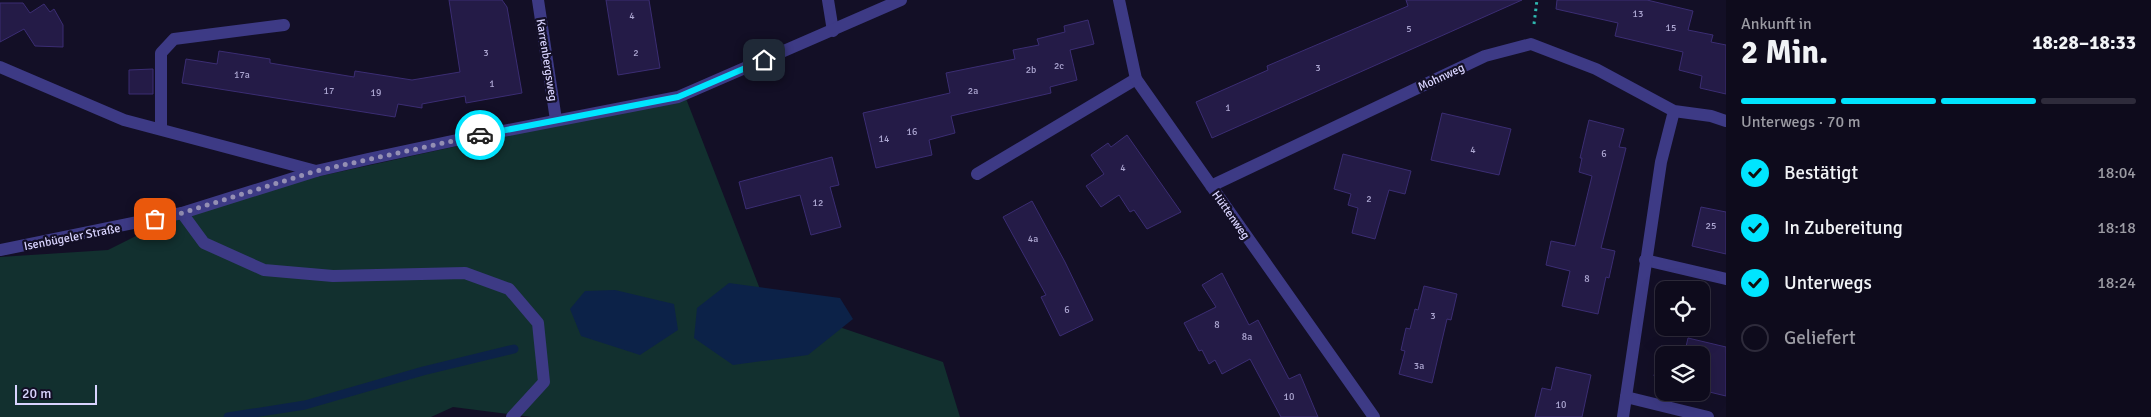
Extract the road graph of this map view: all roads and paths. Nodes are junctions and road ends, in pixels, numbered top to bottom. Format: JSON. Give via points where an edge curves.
{"nodes":[{"id":1,"x":538,"y":0,"type":"edge"},
{"id":2,"x":828,"y":0,"type":"edge"},
{"id":3,"x":901,"y":0,"type":"edge"},
{"id":4,"x":1119,"y":0,"type":"edge"},
{"id":5,"x":284,"y":25,"type":"dead end"},
{"id":6,"x":833,"y":31,"type":"junction"},
{"id":7,"x":0,"y":67,"type":"edge"},
{"id":8,"x":1136,"y":79,"type":"junction"},
{"id":9,"x":1674,"y":111,"type":"junction"},
{"id":10,"x":556,"y":120,"type":"junction"},
{"id":11,"x":1726,"y":121,"type":"edge"},
{"id":12,"x":161,"y":128,"type":"junction"},
{"id":13,"x":316,"y":171,"type":"junction"},
{"id":14,"x":977,"y":174,"type":"dead end"},
{"id":15,"x":1211,"y":186,"type":"junction"},
{"id":16,"x":182,"y":213,"type":"junction"},
{"id":17,"x":0,"y":250,"type":"edge"},
{"id":18,"x":1645,"y":260,"type":"junction"},
{"id":19,"x":1726,"y":279,"type":"edge"},
{"id":20,"x":1626,"y":397,"type":"junction"},
{"id":21,"x":512,"y":417,"type":"edge"},
{"id":22,"x":1374,"y":417,"type":"edge"},
{"id":23,"x":1623,"y":417,"type":"edge"},
{"id":24,"x":1708,"y":417,"type":"edge"}],
"edges":[{"from":1,"to":10,"type":"street","name":"Karrenbergsweg"},
{"from":2,"to":6,"type":"street"},
{"from":3,"to":6,"type":"street","name":"Isenbügeler Straße"},
{"from":4,"to":8,"type":"street","name":"Hüttenweg"},
{"from":5,"to":12,"type":"street","via":[[174,39],[161,53]]},
{"from":6,"to":10,"type":"street","name":"Isenbügeler Straße","via":[[678,97]]},
{"from":7,"to":12,"type":"street","name":"Isenbügeler Straße","via":[[124,120]]},
{"from":8,"to":14,"type":"street"},
{"from":8,"to":15,"type":"street","name":"Hüttenweg"},
{"from":9,"to":11,"type":"street","name":"Mohnweg"},
{"from":9,"to":15,"type":"street","name":"Mohnweg","via":[[1596,69],[1531,44],[1485,56]]},
{"from":9,"to":18,"type":"street","via":[[1661,162]]},
{"from":10,"to":13,"type":"street","name":"Isenbügeler Straße"},
{"from":12,"to":13,"type":"street","name":"Isenbügeler Straße"},
{"from":13,"to":16,"type":"street","name":"Isenbügeler Straße"},
{"from":15,"to":22,"type":"street","name":"Hüttenweg"},
{"from":16,"to":17,"type":"street","name":"Isenbügeler Straße"},
{"from":16,"to":21,"type":"street","via":[[204,243],[264,270],[333,276],[465,273],[509,289],[538,323],[544,382]]},
{"from":18,"to":19,"type":"street"},
{"from":18,"to":20,"type":"street"},
{"from":20,"to":23,"type":"street"},
{"from":20,"to":24,"type":"street"}]}
